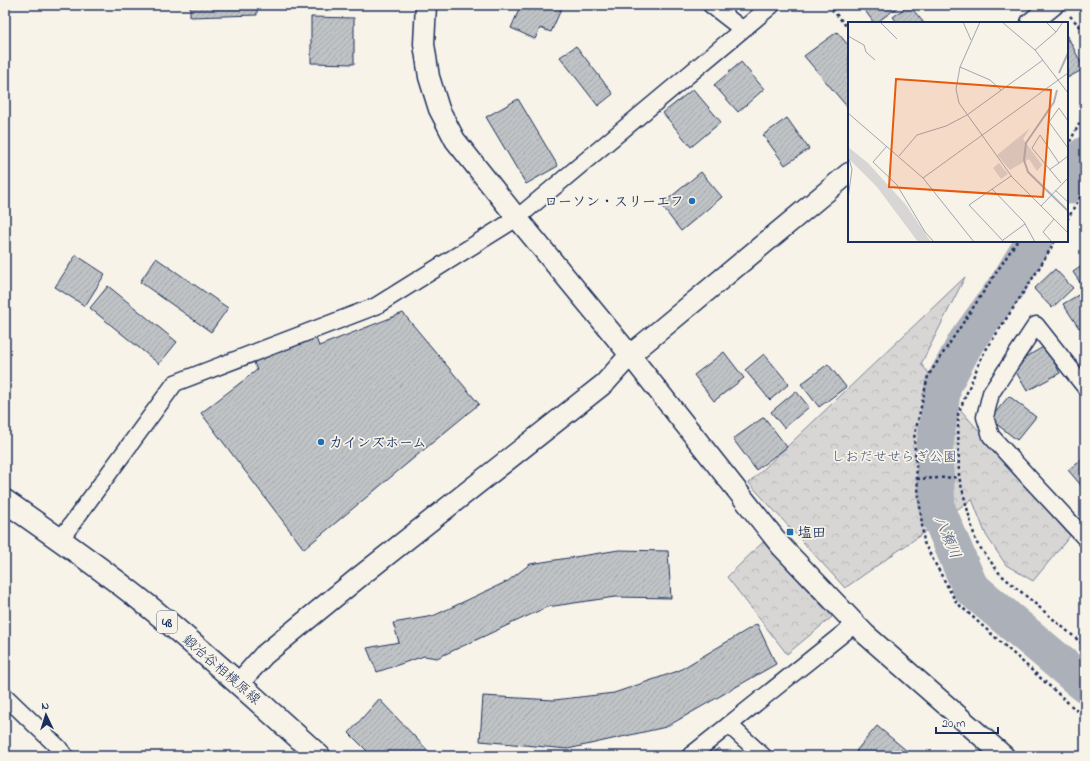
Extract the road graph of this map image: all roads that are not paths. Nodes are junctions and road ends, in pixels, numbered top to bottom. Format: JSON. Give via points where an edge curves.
{"nodes":[{"id":1,"x":426,"y":5,"type":"edge"},
{"id":2,"x":711,"y":5,"type":"edge"},
{"id":3,"x":772,"y":5,"type":"edge"},
{"id":4,"x":1059,"y":8,"type":"edge"},
{"id":5,"x":1033,"y":22,"type":"edge"},
{"id":6,"x":742,"y":29,"type":"junction"},
{"id":7,"x":848,"y":174,"type":"edge"},
{"id":8,"x":517,"y":218,"type":"junction"},
{"id":9,"x":630,"y":355,"type":"junction"},
{"id":10,"x":1085,"y":387,"type":"edge"},
{"id":11,"x":5,"y":502,"type":"edge"},
{"id":12,"x":1085,"y":538,"type":"edge"},
{"id":13,"x":60,"y":540,"type":"junction"},
{"id":14,"x":855,"y":624,"type":"junction"},
{"id":15,"x":239,"y":683,"type":"junction"},
{"id":16,"x":5,"y":696,"type":"edge"},
{"id":17,"x":729,"y":725,"type":"junction"},
{"id":18,"x":65,"y":756,"type":"edge"},
{"id":19,"x":319,"y":756,"type":"edge"},
{"id":20,"x":690,"y":756,"type":"edge"},
{"id":21,"x":763,"y":756,"type":"edge"},
{"id":22,"x":1004,"y":756,"type":"edge"}],
"edges":[{"from":1,"to":8,"type":"street","via":[[424,44],[439,109],[455,140]]},
{"from":2,"to":6,"type":"street"},
{"from":3,"to":6,"type":"street"},
{"from":4,"to":5,"type":"street"},
{"from":6,"to":8,"type":"street"},
{"from":7,"to":9,"type":"street"},
{"from":8,"to":9,"type":"street"},
{"from":8,"to":13,"type":"street","via":[[376,306],[175,383]]},
{"from":9,"to":14,"type":"street","via":[[781,546]]},
{"from":9,"to":15,"type":"street","via":[[605,383],[264,655]]},
{"from":10,"to":12,"type":"street","via":[[1036,325],[991,393],[985,417],[991,436]]},
{"from":11,"to":13,"type":"main road","name":"鍛冶谷相模原線","number":"48"},
{"from":13,"to":15,"type":"main road","name":"鍛冶谷相模原線","number":"48","via":[[151,609]]},
{"from":14,"to":17,"type":"street"},
{"from":14,"to":22,"type":"street"},
{"from":15,"to":19,"type":"main road","name":"鍛冶谷相模原線","number":"48"},
{"from":16,"to":18,"type":"street"},
{"from":17,"to":20,"type":"street"},
{"from":17,"to":21,"type":"street"}]}
